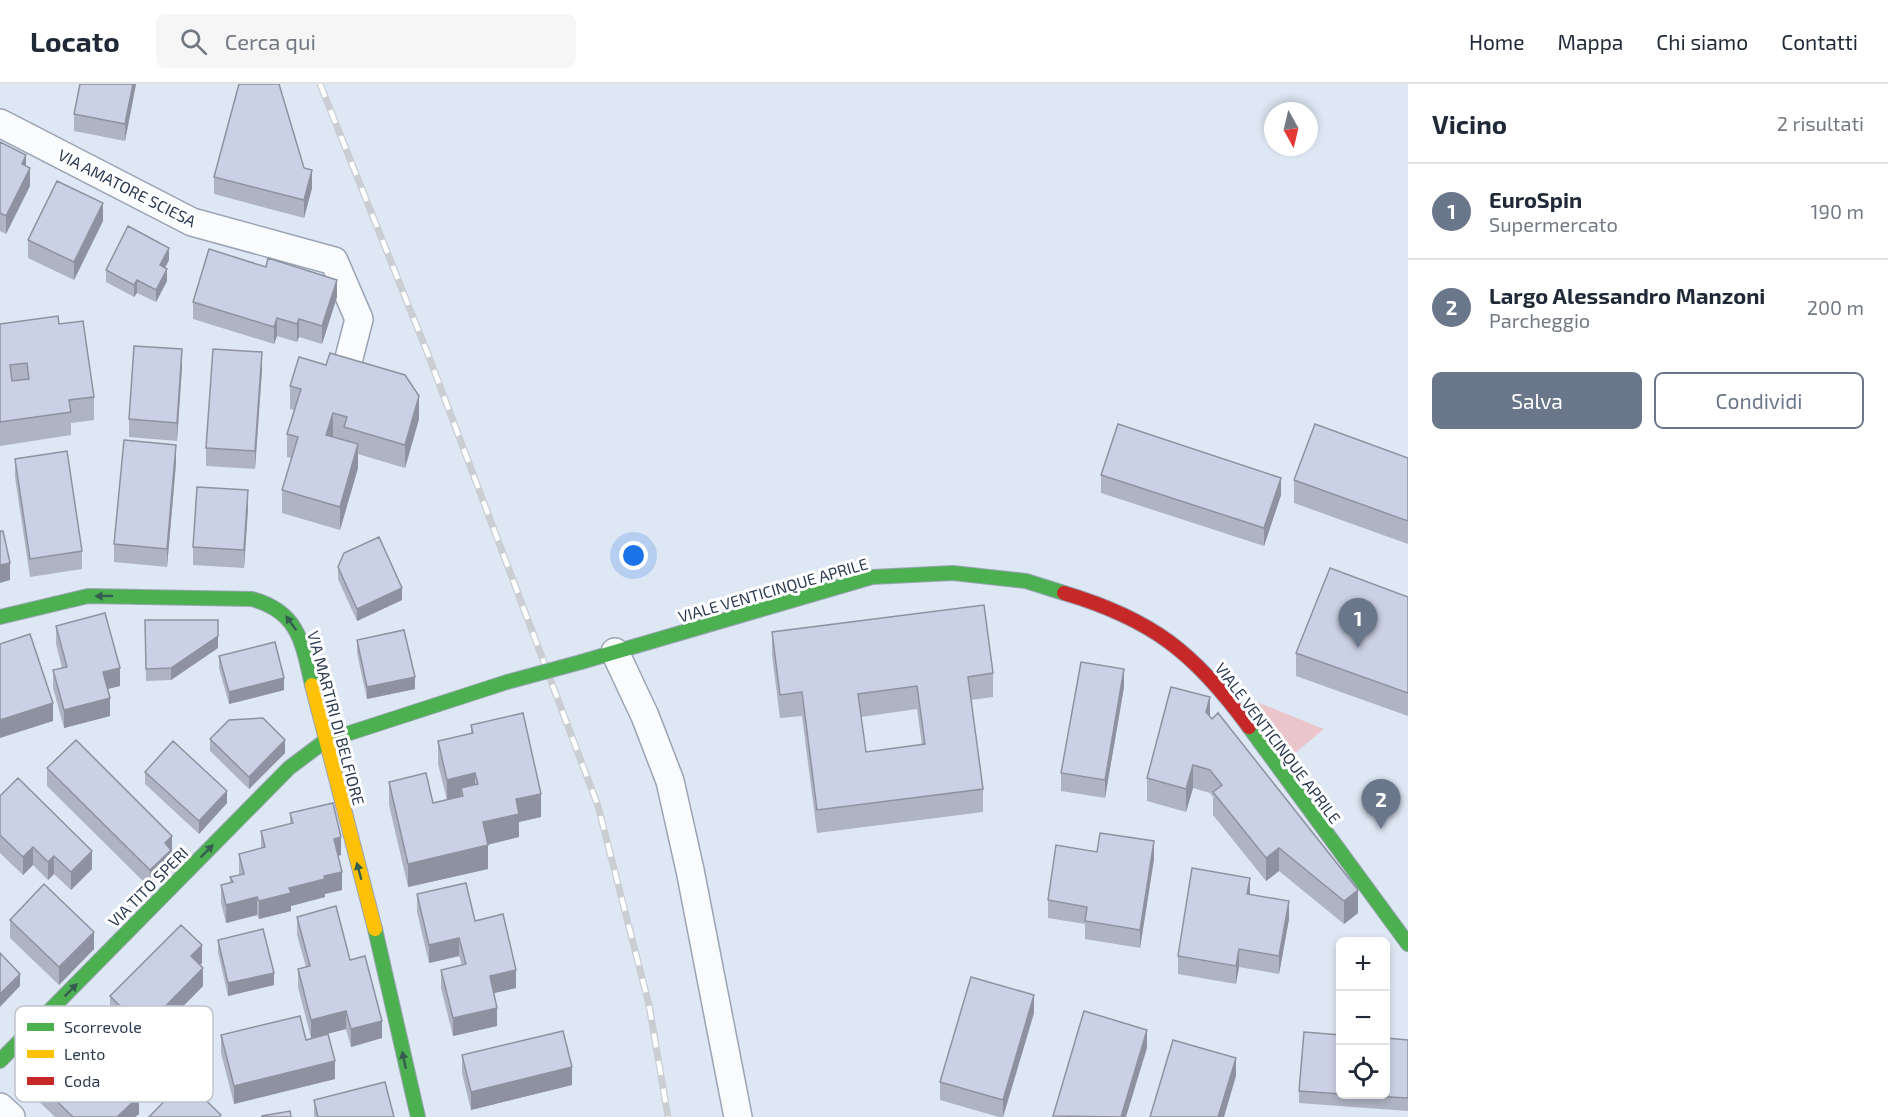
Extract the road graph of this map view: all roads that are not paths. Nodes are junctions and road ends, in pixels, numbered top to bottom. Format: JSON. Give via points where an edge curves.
{"nodes":[{"id":1,"x":0,"y":123,"type":"edge"},
{"id":2,"x":349,"y":358,"type":"edge"},
{"id":3,"x":0,"y":617,"type":"edge"},
{"id":4,"x":615,"y":652,"type":"junction"},
{"id":5,"x":325,"y":741,"type":"junction"},
{"id":6,"x":1408,"y":944,"type":"edge"},
{"id":7,"x":54,"y":1006,"type":"edge"},
{"id":8,"x":15,"y":1046,"type":"edge"},
{"id":9,"x":0,"y":1061,"type":"edge"},
{"id":10,"x":0,"y":1107,"type":"edge"},
{"id":11,"x":11,"y":1117,"type":"edge"},
{"id":12,"x":418,"y":1117,"type":"edge"},
{"id":13,"x":738,"y":1117,"type":"edge"}],
"edges":[{"from":1,"to":2,"type":"street","name":"VIA AMATORE SCIESA","via":[[192,222],[334,261],[359,319]]},
{"from":5,"to":3,"type":"street","name":"VIA MARTIRI DI BELFIORE","one_way":true,"via":[[303,645],[283,612],[270,604],[252,599],[103,595]]},
{"from":4,"to":5,"type":"street","name":"VIALE VENTICINQUE APRILE","bridge":true,"via":[[507,682]]},
{"from":4,"to":6,"type":"street","name":"VIALE VENTICINQUE APRILE","via":[[872,577],[952,573],[984,576],[1026,581],[1092,601],[1148,626],[1194,660],[1234,708]]},
{"from":4,"to":13,"type":"street","via":[[670,782]]},
{"from":7,"to":5,"type":"street","name":"VIA TITO SPERI","one_way":true,"via":[[289,768]]},
{"from":12,"to":5,"type":"street","name":"VIA MARTIRI DI BELFIORE","one_way":true,"via":[[386,971]]},
{"from":9,"to":8,"type":"street","name":"VIA TITO SPERI","one_way":true},
{"from":10,"to":11,"type":"street"}]}
